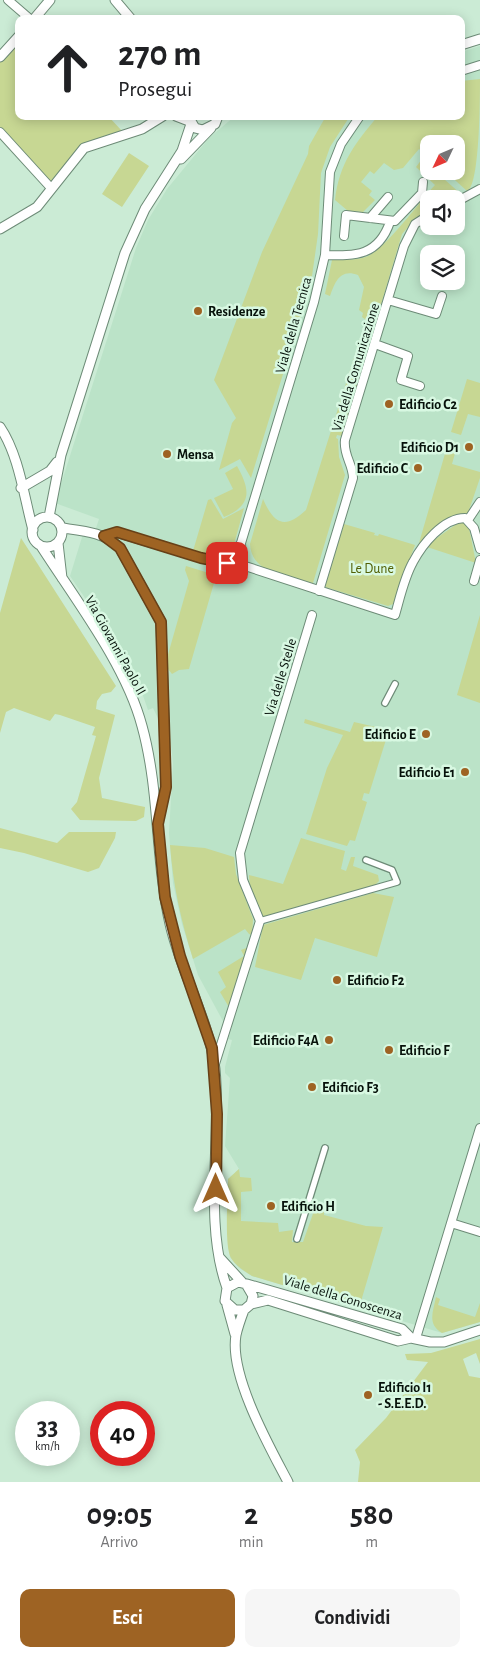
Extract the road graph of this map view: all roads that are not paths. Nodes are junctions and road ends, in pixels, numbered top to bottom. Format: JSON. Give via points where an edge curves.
{"nodes":[{"id":1,"x":8,"y":0,"type":"edge"},
{"id":2,"x":50,"y":0,"type":"edge"},
{"id":3,"x":115,"y":0,"type":"edge"},
{"id":4,"x":25,"y":15,"type":"edge"},
{"id":5,"x":37,"y":15,"type":"edge"},
{"id":6,"x":128,"y":15,"type":"edge"},
{"id":7,"x":480,"y":39,"type":"edge"},
{"id":8,"x":15,"y":40,"type":"edge"},
{"id":9,"x":465,"y":44,"type":"edge"},
{"id":10,"x":0,"y":57,"type":"edge"},
{"id":11,"x":480,"y":66,"type":"edge"},
{"id":12,"x":465,"y":70,"type":"edge"},
{"id":13,"x":465,"y":70,"type":"edge"},
{"id":14,"x":480,"y":70,"type":"edge"},
{"id":15,"x":158,"y":120,"type":"edge"},
{"id":16,"x":189,"y":120,"type":"edge"},
{"id":17,"x":217,"y":120,"type":"edge"},
{"id":18,"x":357,"y":120,"type":"edge"},
{"id":19,"x":0,"y":132,"type":"edge"},
{"id":20,"x":170,"y":170,"type":"junction"},
{"id":21,"x":422,"y":182,"type":"dead end"},
{"id":22,"x":52,"y":188,"type":"junction"},
{"id":23,"x":480,"y":190,"type":"edge"},
{"id":24,"x":388,"y":197,"type":"dead end"},
{"id":25,"x":465,"y":198,"type":"edge"},
{"id":26,"x":370,"y":218,"type":"junction"},
{"id":27,"x":420,"y":220,"type":"edge"},
{"id":28,"x":390,"y":222,"type":"junction"},
{"id":29,"x":0,"y":230,"type":"edge"},
{"id":30,"x":344,"y":236,"type":"dead end"},
{"id":31,"x":326,"y":255,"type":"junction"},
{"id":32,"x":442,"y":296,"type":"dead end"},
{"id":33,"x":388,"y":300,"type":"junction"},
{"id":34,"x":375,"y":344,"type":"junction"},
{"id":35,"x":420,"y":386,"type":"dead end"},
{"id":36,"x":0,"y":428,"type":"edge"},
{"id":37,"x":61,"y":455,"type":"junction"},
{"id":38,"x":21,"y":488,"type":"junction"},
{"id":39,"x":480,"y":502,"type":"edge"},
{"id":40,"x":49,"y":517,"type":"junction"},
{"id":41,"x":468,"y":520,"type":"junction"},
{"id":42,"x":62,"y":528,"type":"junction"},
{"id":43,"x":32,"y":530,"type":"junction"},
{"id":44,"x":104,"y":536,"type":"junction"},
{"id":45,"x":58,"y":543,"type":"junction"},
{"id":46,"x":242,"y":543,"type":"junction"},
{"id":47,"x":41,"y":546,"type":"junction"},
{"id":48,"x":480,"y":549,"type":"edge"},
{"id":49,"x":232,"y":554,"type":"junction"},
{"id":50,"x":480,"y":560,"type":"edge"},
{"id":51,"x":242,"y":562,"type":"junction"},
{"id":52,"x":227,"y":563,"type":"junction"},
{"id":53,"x":62,"y":579,"type":"junction"},
{"id":54,"x":474,"y":581,"type":"dead end"},
{"id":55,"x":319,"y":590,"type":"junction"},
{"id":56,"x":312,"y":615,"type":"dead end"},
{"id":57,"x":395,"y":684,"type":"dead end"},
{"id":58,"x":385,"y":703,"type":"dead end"},
{"id":59,"x":158,"y":824,"type":"junction"},
{"id":60,"x":366,"y":860,"type":"dead end"},
{"id":61,"x":260,"y":921,"type":"junction"},
{"id":62,"x":214,"y":1067,"type":"junction"},
{"id":63,"x":480,"y":1128,"type":"edge"},
{"id":64,"x":325,"y":1148,"type":"dead end"},
{"id":65,"x":451,"y":1223,"type":"junction"},
{"id":66,"x":480,"y":1232,"type":"edge"},
{"id":67,"x":297,"y":1239,"type":"dead end"},
{"id":68,"x":220,"y":1257,"type":"junction"},
{"id":69,"x":244,"y":1283,"type":"junction"},
{"id":70,"x":227,"y":1288,"type":"junction"},
{"id":71,"x":227,"y":1305,"type":"junction"},
{"id":72,"x":247,"y":1307,"type":"junction"},
{"id":73,"x":480,"y":1330,"type":"edge"},
{"id":74,"x":236,"y":1336,"type":"junction"},
{"id":75,"x":414,"y":1338,"type":"junction"},
{"id":76,"x":288,"y":1482,"type":"edge"}],
"edges":[{"from":1,"to":4,"type":"street"},
{"from":2,"to":5,"type":"street"},
{"from":3,"to":6,"type":"street"},
{"from":7,"to":9,"type":"street"},
{"from":8,"to":10,"type":"street"},
{"from":11,"to":12,"type":"street"},
{"from":13,"to":14,"type":"street"},
{"from":15,"to":22,"type":"street","via":[[142,129],[84,148]]},
{"from":16,"to":17,"type":"street","via":[[203,130]]},
{"from":16,"to":20,"type":"street","via":[[182,151]]},
{"from":17,"to":20,"type":"street"},
{"from":18,"to":31,"type":"street","name":"Viale della Tecnica","via":[[341,144],[330,172]]},
{"from":19,"to":22,"type":"street"},
{"from":20,"to":37,"type":"street","via":[[145,209],[125,252]]},
{"from":21,"to":28,"type":"street","via":[[422,193],[399,220]]},
{"from":22,"to":29,"type":"street","via":[[37,207]]},
{"from":23,"to":25,"type":"street"},
{"from":24,"to":26,"type":"street"},
{"from":26,"to":28,"type":"street"},
{"from":26,"to":30,"type":"street","via":[[346,215]]},
{"from":27,"to":33,"type":"street","name":"Via della Comunicazione","via":[[411,230]]},
{"from":28,"to":31,"type":"street","via":[[380,240],[365,252],[355,256]]},
{"from":31,"to":46,"type":"street","name":"Viale della Tecnica"},
{"from":32,"to":33,"type":"street","via":[[436,314]]},
{"from":33,"to":34,"type":"street","name":"Via della Comunicazione"},
{"from":34,"to":35,"type":"street","via":[[408,356],[401,380]]},
{"from":34,"to":55,"type":"street","name":"Via della Comunicazione","via":[[345,440],[344,449],[353,467],[353,478]]},
{"from":36,"to":38,"type":"street","via":[[11,443]]},
{"from":37,"to":38,"type":"street","via":[[50,471]]},
{"from":37,"to":40,"type":"street"},
{"from":38,"to":43,"type":"street"},
{"from":39,"to":41,"type":"street"},
{"from":40,"to":42,"type":"street"},
{"from":40,"to":43,"type":"street","via":[[36,522]]},
{"from":41,"to":48,"type":"street"},
{"from":41,"to":55,"type":"street","via":[[453,521],[432,536],[412,563],[395,615]]},
{"from":42,"to":44,"type":"street"},
{"from":42,"to":45,"type":"street"},
{"from":43,"to":47,"type":"street","via":[[34,539]]},
{"from":44,"to":52,"type":"street","via":[[117,532]]},
{"from":44,"to":59,"type":"street","via":[[120,548],[161,622],[166,787]]},
{"from":45,"to":47,"type":"street","via":[[50,547]]},
{"from":45,"to":53,"type":"street","name":"Via Giovanni Paolo II"},
{"from":46,"to":49,"type":"street","name":"Viale della Tecnica"},
{"from":46,"to":51,"type":"street","name":"Viale della Tecnica"},
{"from":47,"to":53,"type":"street","name":"Via Giovanni Paolo II"},
{"from":49,"to":51,"type":"street","via":[[238,555]]},
{"from":49,"to":52,"type":"street","name":"Viale della Tecnica"},
{"from":50,"to":54,"type":"street"},
{"from":51,"to":52,"type":"street","via":[[234,570]]},
{"from":51,"to":55,"type":"street"},
{"from":53,"to":59,"type":"street","name":"Via Giovanni Paolo II","via":[[128,688],[142,726],[155,790]]},
{"from":56,"to":61,"type":"street","name":"Via delle Stelle","via":[[240,854],[243,880]]},
{"from":57,"to":58,"type":"street"},
{"from":59,"to":62,"type":"street","name":"Via Giovanni Paolo II","via":[[170,926],[212,1048]]},
{"from":60,"to":61,"type":"street","via":[[392,870],[397,882]]},
{"from":61,"to":62,"type":"street"},
{"from":62,"to":68,"type":"street","name":"Via Giovanni Paolo II","via":[[216,1223]]},
{"from":63,"to":65,"type":"street","name":"Viale della Conoscenza"},
{"from":64,"to":67,"type":"street"},
{"from":65,"to":66,"type":"street"},
{"from":65,"to":75,"type":"street","name":"Viale della Conoscenza"},
{"from":68,"to":69,"type":"street"},
{"from":68,"to":70,"type":"street","name":"Via Giovanni Paolo II"},
{"from":69,"to":70,"type":"street","via":[[234,1283]]},
{"from":69,"to":72,"type":"street","via":[[252,1291]]},
{"from":69,"to":75,"type":"street","name":"Viale della Conoscenza","via":[[402,1329]]},
{"from":70,"to":71,"type":"street","via":[[224,1296]]},
{"from":71,"to":72,"type":"street","via":[[235,1310]]},
{"from":71,"to":74,"type":"street"},
{"from":72,"to":74,"type":"street"},
{"from":72,"to":75,"type":"street","name":"Viale della Conoscenza","via":[[268,1300],[398,1340]]},
{"from":73,"to":75,"type":"street","via":[[444,1342]]},
{"from":74,"to":76,"type":"street","via":[[240,1373],[250,1405]]}]}
